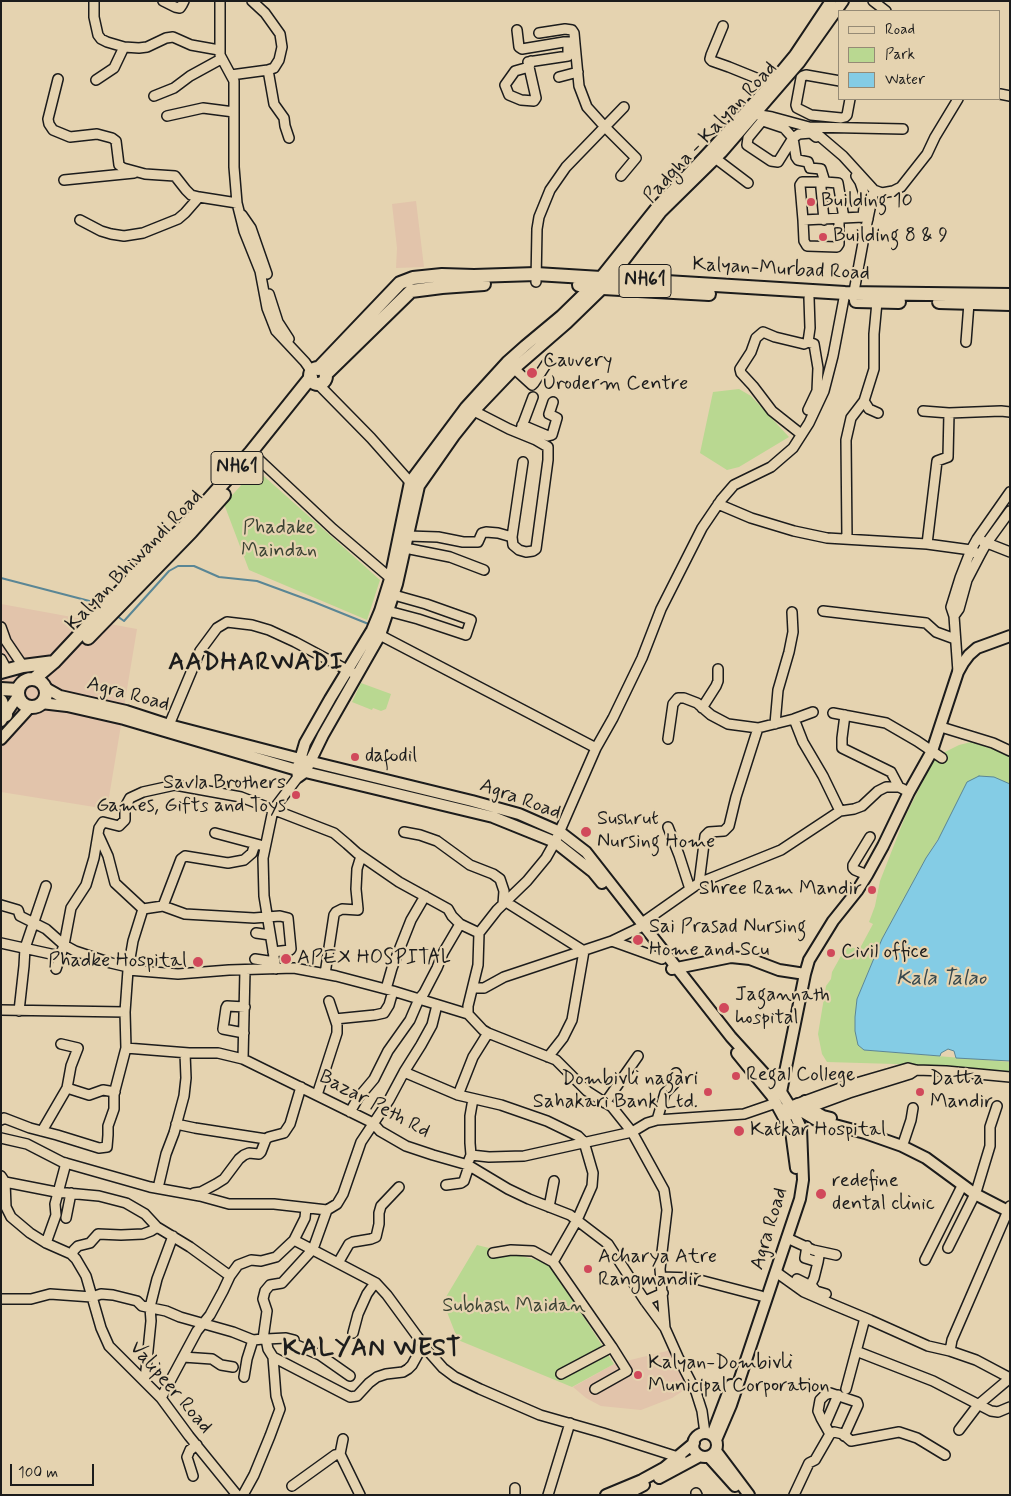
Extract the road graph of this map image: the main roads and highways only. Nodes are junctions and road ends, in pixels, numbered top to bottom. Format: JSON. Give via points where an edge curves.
{"nodes":[{"id":1,"x":831,"y":1,"type":"edge"},
{"id":2,"x":843,"y":1,"type":"edge"},
{"id":3,"x":798,"y":58,"type":"junction"},
{"id":4,"x":753,"y":117,"type":"junction"},
{"id":5,"x":601,"y":283,"type":"junction"},
{"id":6,"x":743,"y":291,"type":"junction"},
{"id":7,"x":1010,"y":294,"type":"edge"},
{"id":8,"x":848,"y":297,"type":"junction"},
{"id":9,"x":935,"y":298,"type":"junction"},
{"id":10,"x":1010,"y":304,"type":"edge"},
{"id":11,"x":254,"y":457,"type":"junction"},
{"id":12,"x":414,"y":484,"type":"junction"},
{"id":13,"x":401,"y":547,"type":"junction"},
{"id":14,"x":393,"y":582,"type":"junction"},
{"id":15,"x":113,"y":606,"type":"junction"},
{"id":16,"x":102,"y":618,"type":"junction"},
{"id":17,"x":376,"y":633,"type":"junction"},
{"id":18,"x":1010,"y":636,"type":"edge"},
{"id":19,"x":1010,"y":640,"type":"edge"},
{"id":20,"x":971,"y":654,"type":"junction"},
{"id":21,"x":54,"y":662,"type":"junction"},
{"id":22,"x":3,"y":670,"type":"edge"},
{"id":23,"x":353,"y":672,"type":"junction"},
{"id":24,"x":30,"y":686,"type":"junction"},
{"id":25,"x":1,"y":689,"type":"edge"},
{"id":26,"x":330,"y":699,"type":"junction"},
{"id":27,"x":1,"y":701,"type":"edge"},
{"id":28,"x":36,"y":705,"type":"junction"},
{"id":29,"x":339,"y":705,"type":"junction"},
{"id":30,"x":4,"y":718,"type":"edge"},
{"id":31,"x":1,"y":739,"type":"edge"},
{"id":32,"x":305,"y":761,"type":"junction"},
{"id":33,"x":300,"y":773,"type":"junction"},
{"id":34,"x":558,"y":837,"type":"junction"},
{"id":35,"x":640,"y":926,"type":"junction"},
{"id":36,"x":673,"y":969,"type":"junction"},
{"id":37,"x":804,"y":974,"type":"junction"},
{"id":38,"x":781,"y":1092,"type":"junction"},
{"id":39,"x":793,"y":1108,"type":"junction"},
{"id":40,"x":976,"y":1191,"type":"junction"},
{"id":41,"x":1009,"y":1208,"type":"edge"},
{"id":42,"x":711,"y":1436,"type":"junction"},
{"id":43,"x":694,"y":1443,"type":"junction"},
{"id":44,"x":709,"y":1455,"type":"junction"},
{"id":45,"x":666,"y":1470,"type":"junction"},
{"id":46,"x":609,"y":1494,"type":"edge"},
{"id":47,"x":625,"y":1495,"type":"edge"},
{"id":48,"x":742,"y":1495,"type":"edge"},
{"id":49,"x":749,"y":1495,"type":"edge"}],
"edges":[{"from":1,"to":3,"type":"main road"},
{"from":2,"to":3,"type":"main road","name":"Padgha - Kalyan Road"},
{"from":3,"to":4,"type":"main road","name":"Padgha - Kalyan Road"},
{"from":3,"to":4,"type":"main road","via":[[771,84]]},
{"from":4,"to":5,"type":"main road","via":[[659,210]]},
{"from":5,"to":6,"type":"highway","number":"NH61"},
{"from":5,"to":11,"type":"highway","number":"NH61","via":[[536,278],[411,291],[315,373]]},
{"from":5,"to":12,"type":"main road","via":[[564,319],[525,346],[511,366],[470,409]]},
{"from":6,"to":8,"type":"highway","name":"Kalyan-Murbad Road","number":"NH61"},
{"from":6,"to":8,"type":"highway","number":"NH61","via":[[809,298]]},
{"from":7,"to":9,"type":"highway","name":"Kalyan-Murbad Road","number":"NH61"},
{"from":8,"to":9,"type":"highway","name":"Kalyan-Murbad Road","number":"NH61"},
{"from":8,"to":9,"type":"highway","number":"NH61","via":[[877,302]]},
{"from":9,"to":10,"type":"highway","number":"NH61"},
{"from":11,"to":15,"type":"highway","name":"Kalyan Bhiwandi Road","number":"NH61","via":[[157,552]]},
{"from":11,"to":15,"type":"highway","name":"Kalyan Bhiwandi Road","number":"NH61","via":[[191,532]]},
{"from":12,"to":13,"type":"main road"},
{"from":12,"to":13,"type":"main road","via":[[408,536]]},
{"from":13,"to":14,"type":"main road"},
{"from":14,"to":17,"type":"main road","via":[[380,611]]},
{"from":14,"to":17,"type":"main road","via":[[394,595]]},
{"from":15,"to":16,"type":"highway","name":"Kalyan Bhiwandi Road","number":"NH61"},
{"from":16,"to":21,"type":"highway","name":"Kalyan Bhiwandi Road","number":"NH61"},
{"from":16,"to":24,"type":"highway","name":"Kalyan Bhiwandi Road","number":"NH61"},
{"from":17,"to":23,"type":"main road"},
{"from":18,"to":20,"type":"main road","via":[[977,648]]},
{"from":19,"to":20,"type":"main road"},
{"from":20,"to":37,"type":"main road","via":[[958,672],[932,751],[904,789],[883,846],[867,876],[822,938]]},
{"from":21,"to":22,"type":"highway"},
{"from":21,"to":24,"type":"highway","name":"Kalyan Bhiwandi Road","number":"NH61"},
{"from":22,"to":24,"type":"highway"},
{"from":23,"to":26,"type":"main road"},
{"from":23,"to":29,"type":"main road"},
{"from":24,"to":25,"type":"highway"},
{"from":24,"to":28,"type":"highway","via":[[45,696]]},
{"from":24,"to":28,"type":"highway","via":[[23,704]]},
{"from":24,"to":30,"type":"main road"},
{"from":24,"to":32,"type":"main road","name":"Agra Road"},
{"from":26,"to":29,"type":"main road"},
{"from":26,"to":32,"type":"main road","via":[[305,743]]},
{"from":27,"to":30,"type":"highway"},
{"from":28,"to":31,"type":"main road"},
{"from":28,"to":33,"type":"main road","name":"Agra Road","via":[[68,706],[124,718]]},
{"from":29,"to":32,"type":"main road"},
{"from":32,"to":33,"type":"main road"},
{"from":32,"to":34,"type":"main road","name":"Agra Road","via":[[518,814]]},
{"from":33,"to":34,"type":"main road","name":"Agra Road","via":[[493,817]]},
{"from":34,"to":35,"type":"main road","name":"Agra Road"},
{"from":35,"to":36,"type":"main road","name":"Agra Road"},
{"from":35,"to":36,"type":"main road","name":"Agra Road","via":[[662,959]]},
{"from":36,"to":37,"type":"main road","via":[[730,957],[750,959],[779,970]]},
{"from":36,"to":38,"type":"main road","name":"Agra Road"},
{"from":36,"to":39,"type":"main road","name":"Agra Road","via":[[772,1096]]},
{"from":37,"to":38,"type":"main road"},
{"from":38,"to":39,"type":"main road","name":"Agra Road"},
{"from":39,"to":40,"type":"main road","via":[[816,1120],[902,1146],[926,1158],[962,1186]]},
{"from":39,"to":40,"type":"main road","via":[[904,1141],[930,1155]]},
{"from":39,"to":42,"type":"main road","name":"Agra Road","via":[[791,1131],[796,1184],[791,1206],[738,1367]]},
{"from":39,"to":42,"type":"main road","name":"Agra Road","via":[[801,1128],[803,1180],[800,1199],[726,1419]]},
{"from":40,"to":41,"type":"main road"},
{"from":42,"to":43,"type":"main road","via":[[696,1437]]},
{"from":42,"to":44,"type":"main road","via":[[718,1445]]},
{"from":43,"to":44,"type":"main road","via":[[694,1450]]},
{"from":43,"to":45,"type":"main road"},
{"from":44,"to":45,"type":"main road"},
{"from":44,"to":48,"type":"main road"},
{"from":44,"to":49,"type":"main road"},
{"from":45,"to":46,"type":"main road"},
{"from":45,"to":47,"type":"main road"}]}
